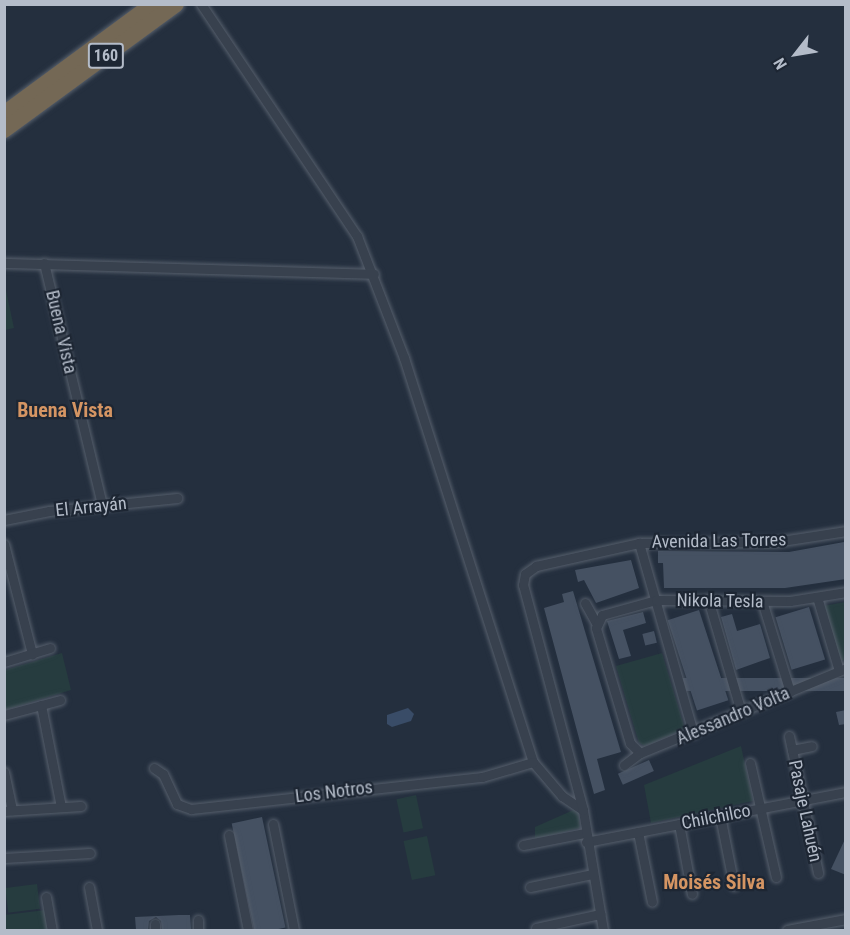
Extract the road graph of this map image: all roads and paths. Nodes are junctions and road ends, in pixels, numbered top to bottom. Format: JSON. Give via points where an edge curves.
{"nodes":[{"id":1,"x":153,"y":4,"type":"edge"},
{"id":2,"x":176,"y":4,"type":"edge"},
{"id":3,"x":201,"y":4,"type":"edge"},
{"id":4,"x":4,"y":114,"type":"edge"},
{"id":5,"x":4,"y":130,"type":"edge"},
{"id":6,"x":4,"y":262,"type":"edge"},
{"id":7,"x":44,"y":263,"type":"junction"},
{"id":8,"x":374,"y":274,"type":"junction"},
{"id":9,"x":177,"y":498,"type":"dead end"},
{"id":10,"x":102,"y":505,"type":"junction"},
{"id":11,"x":4,"y":520,"type":"edge"},
{"id":12,"x":846,"y":531,"type":"edge"},
{"id":13,"x":639,"y":543,"type":"junction"},
{"id":14,"x":4,"y":544,"type":"edge"},
{"id":15,"x":846,"y":592,"type":"edge"},
{"id":16,"x":817,"y":597,"type":"junction"},
{"id":17,"x":708,"y":599,"type":"junction"},
{"id":18,"x":656,"y":600,"type":"junction"},
{"id":19,"x":762,"y":601,"type":"junction"},
{"id":20,"x":585,"y":603,"type":"dead end"},
{"id":21,"x":597,"y":621,"type":"junction"},
{"id":22,"x":50,"y":648,"type":"dead end"},
{"id":23,"x":32,"y":654,"type":"junction"},
{"id":24,"x":4,"y":662,"type":"edge"},
{"id":25,"x":842,"y":670,"type":"edge"},
{"id":26,"x":790,"y":692,"type":"junction"},
{"id":27,"x":60,"y":700,"type":"dead end"},
{"id":28,"x":41,"y":705,"type":"junction"},
{"id":29,"x":741,"y":712,"type":"junction"},
{"id":30,"x":4,"y":716,"type":"edge"},
{"id":31,"x":693,"y":733,"type":"junction"},
{"id":32,"x":789,"y":736,"type":"dead end"},
{"id":33,"x":812,"y":746,"type":"dead end"},
{"id":34,"x":792,"y":750,"type":"junction"},
{"id":35,"x":640,"y":753,"type":"junction"},
{"id":36,"x":533,"y":762,"type":"junction"},
{"id":37,"x":750,"y":763,"type":"dead end"},
{"id":38,"x":624,"y":765,"type":"dead end"},
{"id":39,"x":154,"y":768,"type":"dead end"},
{"id":40,"x":4,"y":772,"type":"edge"},
{"id":41,"x":846,"y":792,"type":"edge"},
{"id":42,"x":803,"y":800,"type":"junction"},
{"id":43,"x":81,"y":806,"type":"dead end"},
{"id":44,"x":61,"y":807,"type":"junction"},
{"id":45,"x":761,"y":808,"type":"junction"},
{"id":46,"x":583,"y":810,"type":"junction"},
{"id":47,"x":8,"y":811,"type":"edge"},
{"id":48,"x":720,"y":816,"type":"junction"},
{"id":49,"x":273,"y":824,"type":"dead end"},
{"id":50,"x":679,"y":824,"type":"junction"},
{"id":51,"x":638,"y":832,"type":"junction"},
{"id":52,"x":229,"y":835,"type":"dead end"},
{"id":53,"x":585,"y":837,"type":"junction"},
{"id":54,"x":523,"y":845,"type":"dead end"},
{"id":55,"x":90,"y":853,"type":"dead end"},
{"id":56,"x":4,"y":858,"type":"edge"},
{"id":57,"x":818,"y":873,"type":"dead end"},
{"id":58,"x":592,"y":874,"type":"junction"},
{"id":59,"x":776,"y":877,"type":"dead end"},
{"id":60,"x":734,"y":886,"type":"dead end"},
{"id":61,"x":89,"y":887,"type":"dead end"},
{"id":62,"x":530,"y":887,"type":"dead end"},
{"id":63,"x":692,"y":894,"type":"dead end"},
{"id":64,"x":46,"y":897,"type":"dead end"},
{"id":65,"x":652,"y":902,"type":"dead end"},
{"id":66,"x":600,"y":914,"type":"junction"},
{"id":67,"x":846,"y":919,"type":"edge"},
{"id":68,"x":536,"y":928,"type":"dead end"},
{"id":69,"x":52,"y":930,"type":"edge"},
{"id":70,"x":97,"y":930,"type":"edge"},
{"id":71,"x":248,"y":930,"type":"edge"},
{"id":72,"x":294,"y":930,"type":"edge"},
{"id":73,"x":603,"y":930,"type":"edge"},
{"id":74,"x":787,"y":930,"type":"edge"}],
"edges":[{"from":1,"to":4,"type":"highway","number":"160"},
{"from":2,"to":5,"type":"highway","number":"160"},
{"from":3,"to":8,"type":"street","via":[[348,219]]},
{"from":6,"to":7,"type":"street"},
{"from":7,"to":8,"type":"street"},
{"from":7,"to":10,"type":"street","name":"Buena Vista"},
{"from":8,"to":36,"type":"street"},
{"from":9,"to":10,"type":"street","name":"El Arrayán"},
{"from":10,"to":11,"type":"street","name":"El Arrayán"},
{"from":12,"to":13,"type":"street","name":"Avenida Las Torres","via":[[775,542]]},
{"from":13,"to":18,"type":"street"},
{"from":13,"to":46,"type":"street","name":"Avenida Las Torres","via":[[536,566],[525,574],[523,585]]},
{"from":14,"to":23,"type":"street"},
{"from":15,"to":16,"type":"street","name":"Nikola Tesla"},
{"from":16,"to":19,"type":"street","name":"Nikola Tesla"},
{"from":16,"to":25,"type":"street"},
{"from":17,"to":18,"type":"street","name":"Nikola Tesla"},
{"from":17,"to":19,"type":"street","name":"Nikola Tesla"},
{"from":17,"to":29,"type":"street"},
{"from":18,"to":21,"type":"street","name":"Nikola Tesla","via":[[605,613]]},
{"from":18,"to":31,"type":"street"},
{"from":19,"to":26,"type":"street"},
{"from":20,"to":21,"type":"street"},
{"from":21,"to":35,"type":"street","via":[[630,743]]},
{"from":22,"to":23,"type":"street"},
{"from":23,"to":24,"type":"street"},
{"from":25,"to":26,"type":"street","name":"Alessandro Volta"},
{"from":26,"to":29,"type":"street","name":"Alessandro Volta"},
{"from":27,"to":28,"type":"street"},
{"from":28,"to":30,"type":"street"},
{"from":28,"to":44,"type":"street"},
{"from":29,"to":31,"type":"street","name":"Alessandro Volta"},
{"from":31,"to":35,"type":"street","name":"Alessandro Volta"},
{"from":32,"to":34,"type":"street","name":"Pasaje Lahuén"},
{"from":33,"to":34,"type":"street","name":"Pasaje Lahuén"},
{"from":34,"to":42,"type":"street","name":"Pasaje Lahuén"},
{"from":35,"to":38,"type":"street","name":"Alessandro Volta"},
{"from":36,"to":39,"type":"street","name":"Los Notros","via":[[482,777],[190,808],[177,804],[163,774]]},
{"from":36,"to":46,"type":"street","via":[[562,796]]},
{"from":37,"to":45,"type":"street"},
{"from":40,"to":47,"type":"street"},
{"from":41,"to":42,"type":"street","name":"Chilchilco"},
{"from":42,"to":45,"type":"street","name":"Chilchilco"},
{"from":42,"to":57,"type":"street","name":"Pasaje Lahuén"},
{"from":43,"to":44,"type":"street"},
{"from":44,"to":47,"type":"street"},
{"from":45,"to":48,"type":"street","name":"Chilchilco"},
{"from":45,"to":59,"type":"street"},
{"from":46,"to":53,"type":"street"},
{"from":48,"to":50,"type":"street","name":"Chilchilco"},
{"from":48,"to":60,"type":"street"},
{"from":49,"to":72,"type":"street"},
{"from":50,"to":51,"type":"street","name":"Chilchilco"},
{"from":50,"to":63,"type":"street"},
{"from":51,"to":53,"type":"street","name":"Chilchilco"},
{"from":51,"to":65,"type":"street"},
{"from":52,"to":71,"type":"street"},
{"from":53,"to":54,"type":"street","name":"Chilchilco"},
{"from":53,"to":58,"type":"street"},
{"from":55,"to":56,"type":"street"},
{"from":58,"to":62,"type":"street"},
{"from":58,"to":66,"type":"street"},
{"from":61,"to":70,"type":"street"},
{"from":64,"to":69,"type":"street"},
{"from":66,"to":68,"type":"street"},
{"from":66,"to":73,"type":"street"},
{"from":67,"to":74,"type":"street"}]}
